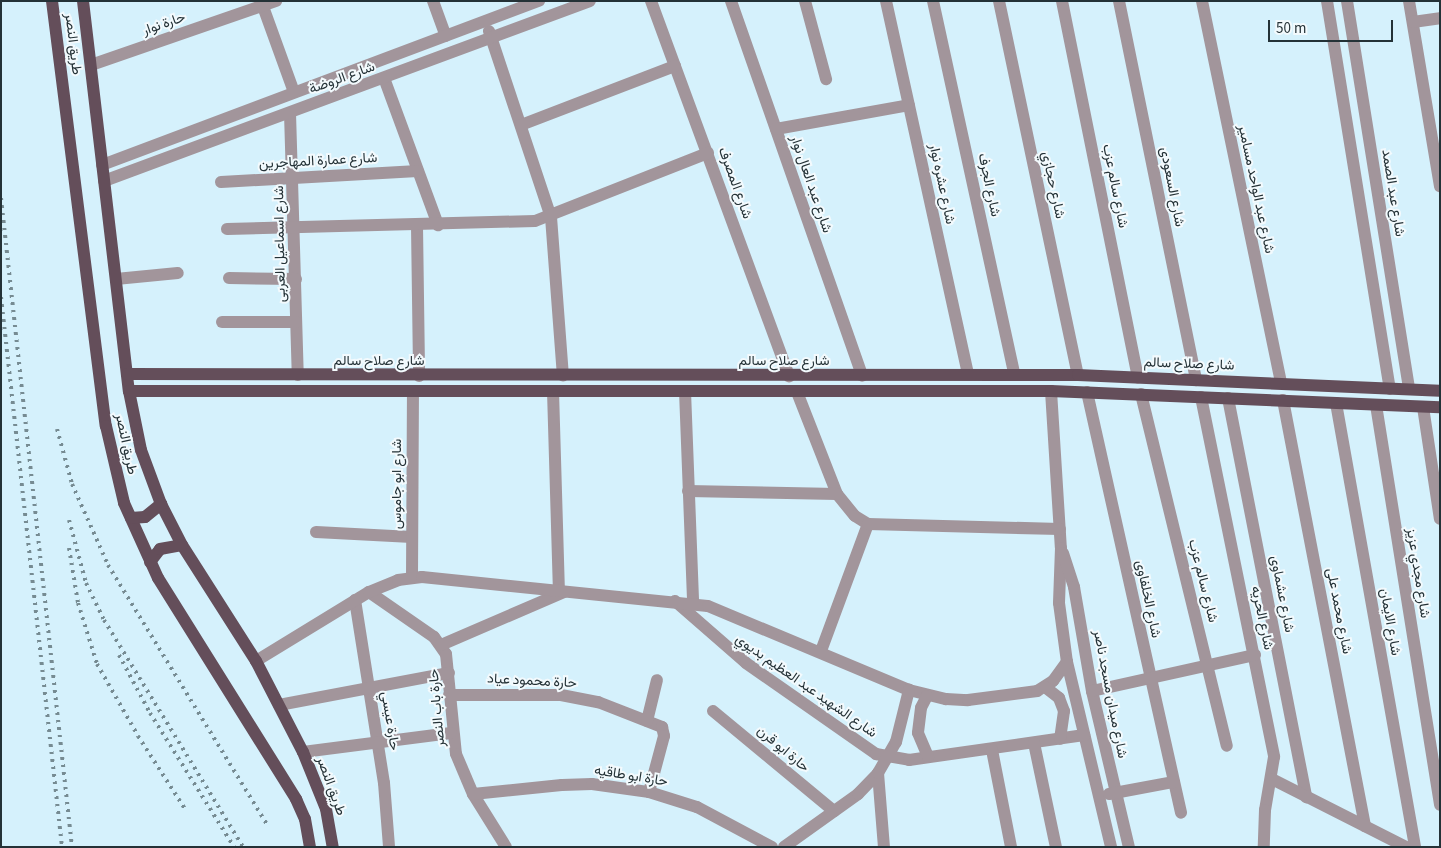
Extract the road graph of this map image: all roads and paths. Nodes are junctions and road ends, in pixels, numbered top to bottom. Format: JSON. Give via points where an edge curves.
{"nodes":[{"id":1,"x":52,"y":1,"type":"edge"},
{"id":2,"x":83,"y":1,"type":"edge"},
{"id":3,"x":276,"y":1,"type":"edge"},
{"id":4,"x":434,"y":1,"type":"edge"},
{"id":5,"x":539,"y":1,"type":"edge"},
{"id":6,"x":590,"y":1,"type":"edge"},
{"id":7,"x":651,"y":1,"type":"edge"},
{"id":8,"x":731,"y":1,"type":"edge"},
{"id":9,"x":805,"y":1,"type":"edge"},
{"id":10,"x":886,"y":1,"type":"edge"},
{"id":11,"x":934,"y":1,"type":"edge"},
{"id":12,"x":999,"y":1,"type":"edge"},
{"id":13,"x":1062,"y":1,"type":"edge"},
{"id":14,"x":1119,"y":1,"type":"edge"},
{"id":15,"x":1202,"y":1,"type":"edge"},
{"id":16,"x":1327,"y":1,"type":"edge"},
{"id":17,"x":1347,"y":1,"type":"edge"},
{"id":18,"x":1409,"y":1,"type":"edge"},
{"id":19,"x":262,"y":3,"type":"edge"},
{"id":20,"x":1440,"y":18,"type":"edge"},
{"id":21,"x":485,"y":21,"type":"junction"},
{"id":22,"x":1412,"y":22,"type":"junction"},
{"id":23,"x":446,"y":36,"type":"junction"},
{"id":24,"x":492,"y":38,"type":"junction"},
{"id":25,"x":91,"y":65,"type":"junction"},
{"id":26,"x":676,"y":66,"type":"junction"},
{"id":27,"x":384,"y":78,"type":"junction"},
{"id":28,"x":826,"y":79,"type":"dead end"},
{"id":29,"x":294,"y":92,"type":"junction"},
{"id":30,"x":909,"y":105,"type":"junction"},
{"id":31,"x":290,"y":113,"type":"junction"},
{"id":32,"x":1434,"y":121,"type":"edge"},
{"id":33,"x":521,"y":125,"type":"junction"},
{"id":34,"x":776,"y":129,"type":"junction"},
{"id":35,"x":708,"y":153,"type":"junction"},
{"id":36,"x":102,"y":165,"type":"junction"},
{"id":37,"x":418,"y":171,"type":"junction"},
{"id":38,"x":293,"y":178,"type":"junction"},
{"id":39,"x":104,"y":181,"type":"junction"},
{"id":40,"x":221,"y":182,"type":"dead end"},
{"id":41,"x":1440,"y":186,"type":"edge"},
{"id":42,"x":551,"y":217,"type":"junction"},
{"id":43,"x":438,"y":225,"type":"junction"},
{"id":44,"x":417,"y":226,"type":"junction"},
{"id":45,"x":294,"y":228,"type":"junction"},
{"id":46,"x":227,"y":229,"type":"dead end"},
{"id":47,"x":178,"y":273,"type":"dead end"},
{"id":48,"x":229,"y":278,"type":"dead end"},
{"id":49,"x":116,"y":279,"type":"junction"},
{"id":50,"x":296,"y":279,"type":"junction"},
{"id":51,"x":222,"y":322,"type":"dead end"},
{"id":52,"x":296,"y":322,"type":"junction"},
{"id":53,"x":127,"y":374,"type":"junction"},
{"id":54,"x":968,"y":374,"type":"junction"},
{"id":55,"x":1014,"y":374,"type":"junction"},
{"id":56,"x":298,"y":375,"type":"junction"},
{"id":57,"x":1078,"y":375,"type":"junction"},
{"id":58,"x":419,"y":376,"type":"junction"},
{"id":59,"x":563,"y":376,"type":"junction"},
{"id":60,"x":789,"y":376,"type":"junction"},
{"id":61,"x":862,"y":376,"type":"junction"},
{"id":62,"x":1138,"y":378,"type":"junction"},
{"id":63,"x":1196,"y":380,"type":"junction"},
{"id":64,"x":1281,"y":383,"type":"junction"},
{"id":65,"x":1390,"y":388,"type":"junction"},
{"id":66,"x":129,"y":390,"type":"junction"},
{"id":67,"x":1052,"y":390,"type":"junction"},
{"id":68,"x":1409,"y":390,"type":"junction"},
{"id":69,"x":413,"y":391,"type":"junction"},
{"id":70,"x":1440,"y":391,"type":"edge"},
{"id":71,"x":553,"y":392,"type":"junction"},
{"id":72,"x":685,"y":392,"type":"junction"},
{"id":73,"x":796,"y":392,"type":"junction"},
{"id":74,"x":1087,"y":392,"type":"junction"},
{"id":75,"x":1141,"y":394,"type":"junction"},
{"id":76,"x":1201,"y":397,"type":"junction"},
{"id":77,"x":1228,"y":398,"type":"junction"},
{"id":78,"x":1283,"y":400,"type":"junction"},
{"id":79,"x":1336,"y":403,"type":"junction"},
{"id":80,"x":1376,"y":404,"type":"junction"},
{"id":81,"x":1423,"y":407,"type":"junction"},
{"id":82,"x":1440,"y":407,"type":"edge"},
{"id":83,"x":688,"y":491,"type":"junction"},
{"id":84,"x":838,"y":494,"type":"junction"},
{"id":85,"x":161,"y":504,"type":"junction"},
{"id":86,"x":131,"y":518,"type":"junction"},
{"id":87,"x":1440,"y":519,"type":"edge"},
{"id":88,"x":868,"y":524,"type":"junction"},
{"id":89,"x":1060,"y":529,"type":"junction"},
{"id":90,"x":316,"y":532,"type":"dead end"},
{"id":91,"x":412,"y":537,"type":"junction"},
{"id":92,"x":182,"y":545,"type":"junction"},
{"id":93,"x":1061,"y":548,"type":"junction"},
{"id":94,"x":150,"y":562,"type":"junction"},
{"id":95,"x":412,"y":577,"type":"junction"},
{"id":96,"x":563,"y":590,"type":"junction"},
{"id":97,"x":370,"y":592,"type":"junction"},
{"id":98,"x":355,"y":600,"type":"junction"},
{"id":99,"x":675,"y":601,"type":"junction"},
{"id":100,"x":693,"y":603,"type":"junction"},
{"id":101,"x":441,"y":645,"type":"junction"},
{"id":102,"x":821,"y":651,"type":"junction"},
{"id":103,"x":1255,"y":655,"type":"junction"},
{"id":104,"x":256,"y":661,"type":"junction"},
{"id":105,"x":1067,"y":662,"type":"junction"},
{"id":106,"x":1208,"y":666,"type":"junction"},
{"id":107,"x":449,"y":673,"type":"junction"},
{"id":108,"x":1150,"y":678,"type":"junction"},
{"id":109,"x":658,"y":680,"type":"dead end"},
{"id":110,"x":1045,"y":687,"type":"junction"},
{"id":111,"x":369,"y":688,"type":"junction"},
{"id":112,"x":908,"y":690,"type":"junction"},
{"id":113,"x":1092,"y":691,"type":"junction"},
{"id":114,"x":449,"y":696,"type":"junction"},
{"id":115,"x":927,"y":696,"type":"junction"},
{"id":116,"x":280,"y":705,"type":"junction"},
{"id":117,"x":713,"y":710,"type":"dead end"},
{"id":118,"x":647,"y":721,"type":"junction"},
{"id":119,"x":452,"y":733,"type":"junction"},
{"id":120,"x":1084,"y":735,"type":"junction"},
{"id":121,"x":1060,"y":739,"type":"junction"},
{"id":122,"x":378,"y":742,"type":"junction"},
{"id":123,"x":1034,"y":743,"type":"junction"},
{"id":124,"x":1227,"y":746,"type":"dead end"},
{"id":125,"x":992,"y":750,"type":"junction"},
{"id":126,"x":303,"y":752,"type":"junction"},
{"id":127,"x":928,"y":757,"type":"junction"},
{"id":128,"x":889,"y":759,"type":"junction"},
{"id":129,"x":878,"y":773,"type":"junction"},
{"id":130,"x":1272,"y":779,"type":"junction"},
{"id":131,"x":1174,"y":782,"type":"junction"},
{"id":132,"x":650,"y":792,"type":"junction"},
{"id":133,"x":1116,"y":793,"type":"junction"},
{"id":134,"x":473,"y":794,"type":"junction"},
{"id":135,"x":1099,"y":796,"type":"junction"},
{"id":136,"x":1306,"y":796,"type":"junction"},
{"id":137,"x":1440,"y":805,"type":"edge"},
{"id":138,"x":834,"y":811,"type":"junction"},
{"id":139,"x":1181,"y":813,"type":"dead end"},
{"id":140,"x":1365,"y":826,"type":"junction"},
{"id":141,"x":310,"y":847,"type":"edge"},
{"id":142,"x":333,"y":847,"type":"edge"},
{"id":143,"x":389,"y":847,"type":"edge"},
{"id":144,"x":506,"y":847,"type":"edge"},
{"id":145,"x":772,"y":847,"type":"edge"},
{"id":146,"x":784,"y":847,"type":"edge"},
{"id":147,"x":884,"y":847,"type":"edge"},
{"id":148,"x":1011,"y":847,"type":"edge"},
{"id":149,"x":1056,"y":847,"type":"edge"},
{"id":150,"x":1111,"y":847,"type":"edge"},
{"id":151,"x":1129,"y":847,"type":"edge"},
{"id":152,"x":1264,"y":847,"type":"edge"},
{"id":153,"x":1406,"y":847,"type":"edge"},
{"id":154,"x":1415,"y":847,"type":"edge"}],
"edges":[{"from":1,"to":86,"type":"main road","name":"طريق النصر","via":[[107,434]]},
{"from":2,"to":25,"type":"main road","name":"طريق النصر"},
{"from":3,"to":19,"type":"street","name":"حارة نوار"},
{"from":4,"to":23,"type":"street"},
{"from":5,"to":21,"type":"street","name":"شارع الروضة"},
{"from":6,"to":24,"type":"street","name":"شارع الروضة"},
{"from":7,"to":26,"type":"street","name":"شارع المصرف"},
{"from":8,"to":34,"type":"street","name":"شارع عبد العال نوار"},
{"from":9,"to":28,"type":"street"},
{"from":10,"to":30,"type":"street","name":"شارع عشره نوار"},
{"from":11,"to":55,"type":"street","name":"شارع الجرف"},
{"from":12,"to":57,"type":"street","name":"شارع حجازي"},
{"from":13,"to":62,"type":"street","name":"شارع سالم عزب"},
{"from":14,"to":63,"type":"street","name":"شارع السعودى"},
{"from":15,"to":64,"type":"street","name":"شارع عبد الواحد مسامير"},
{"from":16,"to":65,"type":"street"},
{"from":17,"to":68,"type":"street","name":"شارع عبد الصمد"},
{"from":18,"to":22,"type":"street"},
{"from":19,"to":25,"type":"street","name":"حارة نوار"},
{"from":19,"to":29,"type":"street"},
{"from":20,"to":22,"type":"street"},
{"from":21,"to":23,"type":"street","name":"شارع الروضة"},
{"from":21,"to":24,"type":"street"},
{"from":22,"to":32,"type":"street"},
{"from":23,"to":29,"type":"street","name":"شارع الروضة"},
{"from":24,"to":27,"type":"street","name":"شارع الروضة"},
{"from":24,"to":33,"type":"street"},
{"from":25,"to":36,"type":"main road","name":"طريق النصر"},
{"from":26,"to":33,"type":"street"},
{"from":26,"to":35,"type":"street","name":"شارع المصرف"},
{"from":27,"to":31,"type":"street","name":"شارع الروضة"},
{"from":27,"to":37,"type":"street"},
{"from":29,"to":36,"type":"street","name":"شارع الروضة"},
{"from":30,"to":34,"type":"street"},
{"from":30,"to":54,"type":"street","name":"شارع عشره نوار"},
{"from":31,"to":38,"type":"street","name":"شارع اسماعيل العربى"},
{"from":31,"to":39,"type":"street","name":"شارع الروضة"},
{"from":32,"to":41,"type":"street"},
{"from":33,"to":42,"type":"street"},
{"from":34,"to":61,"type":"street","name":"شارع عبد العال نوار"},
{"from":35,"to":42,"type":"street"},
{"from":35,"to":60,"type":"street","name":"شارع المصرف"},
{"from":36,"to":39,"type":"main road","name":"طريق النصر"},
{"from":37,"to":38,"type":"street","name":"شارع عمارة المهاجرين"},
{"from":37,"to":43,"type":"street"},
{"from":38,"to":40,"type":"street","name":"شارع عمارة المهاجرين"},
{"from":38,"to":45,"type":"street","name":"شارع اسماعيل العربى"},
{"from":39,"to":49,"type":"main road","name":"طريق النصر"},
{"from":42,"to":43,"type":"street","via":[[517,223]]},
{"from":42,"to":59,"type":"street"},
{"from":43,"to":44,"type":"street"},
{"from":44,"to":45,"type":"street"},
{"from":44,"to":58,"type":"street"},
{"from":45,"to":46,"type":"street"},
{"from":45,"to":50,"type":"street","name":"شارع اسماعيل العربى"},
{"from":47,"to":49,"type":"street"},
{"from":48,"to":50,"type":"street"},
{"from":49,"to":53,"type":"main road","name":"طريق النصر"},
{"from":50,"to":52,"type":"street","name":"شارع اسماعيل العربى"},
{"from":51,"to":52,"type":"street"},
{"from":52,"to":56,"type":"street","name":"شارع اسماعيل العربى"},
{"from":53,"to":56,"type":"main road","name":"شارع صلاح سالم"},
{"from":53,"to":66,"type":"main road","name":"طريق النصر"},
{"from":54,"to":55,"type":"main road","name":"شارع صلاح سالم"},
{"from":54,"to":61,"type":"main road","name":"شارع صلاح سالم"},
{"from":55,"to":57,"type":"main road","name":"شارع صلاح سالم"},
{"from":56,"to":58,"type":"main road","name":"شارع صلاح سالم"},
{"from":57,"to":62,"type":"main road","name":"شارع صلاح سالم"},
{"from":58,"to":59,"type":"main road","name":"شارع صلاح سالم"},
{"from":59,"to":60,"type":"main road","name":"شارع صلاح سالم"},
{"from":60,"to":61,"type":"main road","name":"شارع صلاح سالم"},
{"from":62,"to":63,"type":"main road","name":"شارع صلاح سالم"},
{"from":63,"to":64,"type":"main road","name":"شارع صلاح سالم"},
{"from":64,"to":65,"type":"main road","name":"شارع صلاح سالم"},
{"from":65,"to":68,"type":"main road","name":"شارع صلاح سالم"},
{"from":66,"to":69,"type":"main road"},
{"from":66,"to":85,"type":"main road","name":"طريق النصر","via":[[133,422]]},
{"from":67,"to":73,"type":"main road"},
{"from":67,"to":74,"type":"main road"},
{"from":67,"to":89,"type":"street","name":"شارع ميدان مسجد ناصر"},
{"from":68,"to":70,"type":"main road","name":"شارع صلاح سالم"},
{"from":69,"to":71,"type":"main road"},
{"from":69,"to":91,"type":"street","name":"شارع ابو جاموس"},
{"from":71,"to":72,"type":"main road"},
{"from":71,"to":96,"type":"street"},
{"from":72,"to":73,"type":"main road"},
{"from":72,"to":83,"type":"street"},
{"from":73,"to":84,"type":"street"},
{"from":74,"to":75,"type":"main road"},
{"from":74,"to":108,"type":"street","name":"شارع الخلفاوى"},
{"from":75,"to":76,"type":"main road"},
{"from":75,"to":106,"type":"street","name":"شارع سالم عزب"},
{"from":76,"to":77,"type":"main road"},
{"from":76,"to":103,"type":"street","name":"شارع الحريه"},
{"from":77,"to":78,"type":"main road"},
{"from":77,"to":136,"type":"street","name":"شارع عشماوى"},
{"from":78,"to":79,"type":"main road"},
{"from":78,"to":140,"type":"street","name":"شارع محمد على"},
{"from":79,"to":80,"type":"main road"},
{"from":79,"to":154,"type":"street","name":"شارع الايمان"},
{"from":80,"to":81,"type":"main road"},
{"from":80,"to":137,"type":"street","name":"شارع مجدي عزيز"},
{"from":81,"to":82,"type":"main road"},
{"from":81,"to":87,"type":"street"},
{"from":83,"to":84,"type":"street"},
{"from":83,"to":100,"type":"street"},
{"from":84,"to":88,"type":"street","via":[[850,512]]},
{"from":85,"to":86,"type":"main road","via":[[145,517]]},
{"from":85,"to":92,"type":"main road","name":"طريق النصر"},
{"from":86,"to":94,"type":"main road","name":"طريق النصر"},
{"from":88,"to":89,"type":"street"},
{"from":88,"to":102,"type":"street"},
{"from":89,"to":93,"type":"street","name":"شارع ميدان مسجد ناصر"},
{"from":90,"to":91,"type":"street"},
{"from":91,"to":95,"type":"street","name":"شارع ابو جاموس"},
{"from":92,"to":94,"type":"main road","via":[[160,549]]},
{"from":92,"to":104,"type":"main road","name":"طريق النصر"},
{"from":93,"to":105,"type":"street","name":"شارع ميدان مسجد ناصر","via":[[1058,584]]},
{"from":93,"to":113,"type":"street","name":"شارع ميدان مسجد ناصر","via":[[1074,587]]},
{"from":94,"to":141,"type":"main road","name":"طريق النصر","via":[[296,799],[305,820]]},
{"from":95,"to":96,"type":"street","name":"شارع الشهيد عبد العظيم بديوي"},
{"from":95,"to":97,"type":"street","name":"شارع الشهيد عبد العظيم بديوي"},
{"from":96,"to":99,"type":"street","name":"شارع الشهيد عبد العظيم بديوي"},
{"from":96,"to":101,"type":"street"},
{"from":97,"to":98,"type":"street","name":"شارع الشهيد عبد العظيم بديوي"},
{"from":97,"to":101,"type":"street"},
{"from":98,"to":104,"type":"street","name":"شارع الشهيد عبد العظيم بديوي"},
{"from":98,"to":111,"type":"street","name":"حارة عيسي"},
{"from":99,"to":100,"type":"street","name":"شارع الشهيد عبد العظيم بديوي"},
{"from":99,"to":128,"type":"street","name":"شارع الشهيد عبد العظيم بديوي","via":[[721,644],[796,701],[876,754]]},
{"from":100,"to":102,"type":"street","name":"شارع الشهيد عبد العظيم بديوي","via":[[722,611]]},
{"from":101,"to":107,"type":"street","name":"حارة باب النصر"},
{"from":102,"to":112,"type":"street","name":"شارع الشهيد عبد العظيم بديوي"},
{"from":103,"to":106,"type":"street"},
{"from":103,"to":130,"type":"street","name":"شارع الحريه","via":[[1274,758]]},
{"from":104,"to":116,"type":"main road","name":"طريق النصر"},
{"from":105,"to":110,"type":"street"},
{"from":105,"to":120,"type":"street","name":"شارع ميدان مسجد ناصر"},
{"from":106,"to":108,"type":"street"},
{"from":106,"to":124,"type":"street","name":"شارع سالم عزب"},
{"from":107,"to":111,"type":"street"},
{"from":107,"to":114,"type":"street","name":"حارة باب النصر"},
{"from":108,"to":113,"type":"street"},
{"from":108,"to":131,"type":"street","name":"شارع الخلفاوى"},
{"from":109,"to":118,"type":"street"},
{"from":110,"to":115,"type":"street","name":"شارع الشهيد عبد العظيم بديوي","via":[[968,700]]},
{"from":110,"to":121,"type":"street","via":[[1059,698],[1064,711]]},
{"from":111,"to":116,"type":"street"},
{"from":111,"to":122,"type":"street","name":"حارة عيسي"},
{"from":112,"to":115,"type":"street","name":"شارع الشهيد عبد العظيم بديوي"},
{"from":112,"to":128,"type":"street","via":[[902,725]]},
{"from":113,"to":133,"type":"street","name":"شارع ميدان مسجد ناصر"},
{"from":114,"to":118,"type":"street","name":"حارة محمود عياد","via":[[561,695],[598,702]]},
{"from":114,"to":119,"type":"street","name":"حارة باب النصر"},
{"from":115,"to":127,"type":"street","via":[[921,708],[918,733]]},
{"from":116,"to":126,"type":"main road","name":"طريق النصر"},
{"from":117,"to":138,"type":"street","name":"حارة ابو قرن"},
{"from":118,"to":132,"type":"street","name":"حارة محمود عياد","via":[[664,731]]},
{"from":119,"to":122,"type":"street"},
{"from":119,"to":134,"type":"street","name":"حارة باب النصر"},
{"from":120,"to":121,"type":"street","name":"شارع الشهيد عبد العظيم بديوي"},
{"from":120,"to":135,"type":"street","name":"شارع ميدان مسجد ناصر"},
{"from":121,"to":123,"type":"street","name":"شارع الشهيد عبد العظيم بديوي"},
{"from":122,"to":126,"type":"street"},
{"from":122,"to":143,"type":"street","name":"حارة عيسي"},
{"from":123,"to":125,"type":"street","name":"شارع الشهيد عبد العظيم بديوي"},
{"from":123,"to":149,"type":"street"},
{"from":125,"to":127,"type":"street","name":"شارع الشهيد عبد العظيم بديوي"},
{"from":125,"to":148,"type":"street"},
{"from":126,"to":142,"type":"main road","name":"طريق النصر","via":[[326,809]]},
{"from":127,"to":128,"type":"street","name":"شارع الشهيد عبد العظيم بديوي"},
{"from":128,"to":129,"type":"street"},
{"from":129,"to":138,"type":"street"},
{"from":129,"to":147,"type":"street"},
{"from":130,"to":136,"type":"street"},
{"from":130,"to":152,"type":"street","name":"شارع الحريه","via":[[1267,798]]},
{"from":131,"to":133,"type":"street"},
{"from":131,"to":139,"type":"street","name":"شارع الخلفاوى"},
{"from":132,"to":134,"type":"street","name":"حارة ابو طاقيه","via":[[601,785],[562,785]]},
{"from":132,"to":145,"type":"street","name":"حارة ابو طاقيه","via":[[697,807]]},
{"from":133,"to":135,"type":"street"},
{"from":133,"to":151,"type":"street","name":"شارع ميدان مسجد ناصر"},
{"from":134,"to":144,"type":"street","name":"حارة باب النصر"},
{"from":135,"to":150,"type":"street","name":"شارع ميدان مسجد ناصر"},
{"from":136,"to":140,"type":"street"},
{"from":138,"to":146,"type":"street"},
{"from":140,"to":153,"type":"street"}]}
